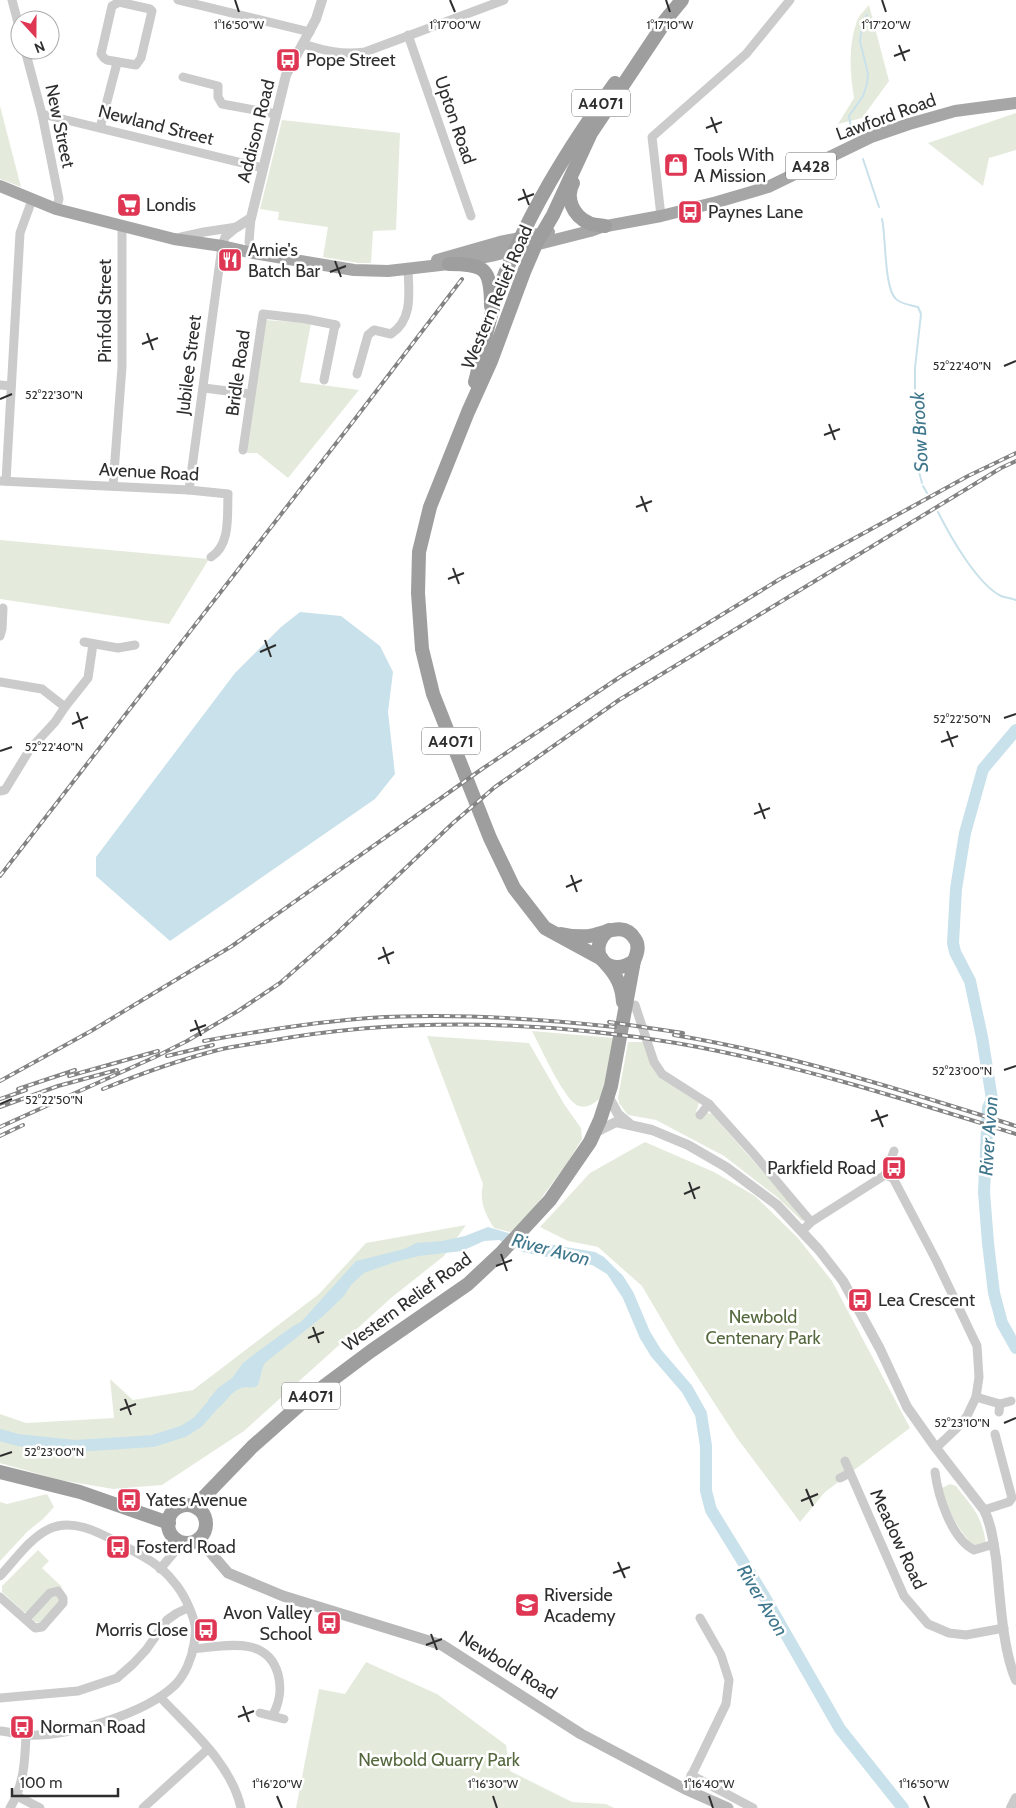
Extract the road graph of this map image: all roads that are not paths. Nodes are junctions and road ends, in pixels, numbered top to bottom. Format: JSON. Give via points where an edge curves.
{"nodes":[{"id":1,"x":178,"y":0,"type":"edge"},
{"id":2,"x":322,"y":0,"type":"edge"},
{"id":3,"x":504,"y":0,"type":"edge"},
{"id":4,"x":682,"y":0,"type":"edge"},
{"id":5,"x":790,"y":0,"type":"edge"},
{"id":6,"x":129,"y":2,"type":"edge"},
{"id":7,"x":669,"y":16,"type":"junction"},
{"id":8,"x":310,"y":32,"type":"junction"},
{"id":9,"x":408,"y":35,"type":"junction"},
{"id":10,"x":303,"y":44,"type":"junction"},
{"id":11,"x":28,"y":60,"type":"edge"},
{"id":12,"x":117,"y":63,"type":"junction"},
{"id":13,"x":183,"y":77,"type":"dead end"},
{"id":14,"x":1016,"y":103,"type":"edge"},
{"id":15,"x":42,"y":114,"type":"junction"},
{"id":16,"x":276,"y":114,"type":"junction"},
{"id":17,"x":100,"y":128,"type":"junction"},
{"id":18,"x":591,"y":133,"type":"junction"},
{"id":19,"x":263,"y":168,"type":"junction"},
{"id":20,"x":0,"y":186,"type":"edge"},
{"id":21,"x":32,"y":200,"type":"junction"},
{"id":22,"x":56,"y":209,"type":"junction"},
{"id":23,"x":472,"y":216,"type":"dead end"},
{"id":24,"x":661,"y":216,"type":"junction"},
{"id":25,"x":251,"y":218,"type":"junction"},
{"id":26,"x":122,"y":226,"type":"junction"},
{"id":27,"x":603,"y":226,"type":"junction"},
{"id":28,"x":238,"y":227,"type":"junction"},
{"id":29,"x":174,"y":239,"type":"junction"},
{"id":30,"x":530,"y":241,"type":"junction"},
{"id":31,"x":222,"y":246,"type":"junction"},
{"id":32,"x":253,"y":253,"type":"junction"},
{"id":33,"x":449,"y":264,"type":"junction"},
{"id":34,"x":411,"y":269,"type":"junction"},
{"id":35,"x":491,"y":317,"type":"junction"},
{"id":36,"x":357,"y":374,"type":"dead end"},
{"id":37,"x":477,"y":374,"type":"junction"},
{"id":38,"x":324,"y":380,"type":"dead end"},
{"id":39,"x":0,"y":385,"type":"edge"},
{"id":40,"x":11,"y":386,"type":"junction"},
{"id":41,"x":204,"y":388,"type":"junction"},
{"id":42,"x":251,"y":394,"type":"junction"},
{"id":43,"x":468,"y":412,"type":"junction"},
{"id":44,"x":243,"y":450,"type":"dead end"},
{"id":45,"x":3,"y":481,"type":"edge"},
{"id":46,"x":113,"y":486,"type":"junction"},
{"id":47,"x":189,"y":490,"type":"junction"},
{"id":48,"x":211,"y":557,"type":"dead end"},
{"id":49,"x":3,"y":608,"type":"dead end"},
{"id":50,"x":1,"y":619,"type":"edge"},
{"id":51,"x":0,"y":636,"type":"edge"},
{"id":52,"x":135,"y":645,"type":"dead end"},
{"id":53,"x":0,"y":682,"type":"edge"},
{"id":54,"x":65,"y":707,"type":"junction"},
{"id":55,"x":0,"y":791,"type":"edge"},
{"id":56,"x":609,"y":930,"type":"junction"},
{"id":57,"x":550,"y":932,"type":"junction"},
{"id":58,"x":604,"y":961,"type":"junction"},
{"id":59,"x":634,"y":961,"type":"junction"},
{"id":60,"x":627,"y":1006,"type":"junction"},
{"id":61,"x":608,"y":1096,"type":"junction"},
{"id":62,"x":709,"y":1104,"type":"junction"},
{"id":63,"x":700,"y":1115,"type":"dead end"},
{"id":64,"x":630,"y":1124,"type":"junction"},
{"id":65,"x":594,"y":1133,"type":"junction"},
{"id":66,"x":894,"y":1151,"type":"dead end"},
{"id":67,"x":885,"y":1175,"type":"junction"},
{"id":68,"x":811,"y":1222,"type":"junction"},
{"id":69,"x":802,"y":1231,"type":"junction"},
{"id":70,"x":976,"y":1397,"type":"junction"},
{"id":71,"x":1011,"y":1400,"type":"dead end"},
{"id":72,"x":995,"y":1434,"type":"dead end"},
{"id":73,"x":936,"y":1448,"type":"junction"},
{"id":74,"x":845,"y":1461,"type":"dead end"},
{"id":75,"x":0,"y":1472,"type":"edge"},
{"id":76,"x":935,"y":1472,"type":"dead end"},
{"id":77,"x":850,"y":1473,"type":"junction"},
{"id":78,"x":840,"y":1478,"type":"dead end"},
{"id":79,"x":948,"y":1482,"type":"dead end"},
{"id":80,"x":937,"y":1484,"type":"junction"},
{"id":81,"x":197,"y":1508,"type":"junction"},
{"id":82,"x":984,"y":1510,"type":"junction"},
{"id":83,"x":169,"y":1523,"type":"junction"},
{"id":84,"x":199,"y":1539,"type":"junction"},
{"id":85,"x":182,"y":1542,"type":"junction"},
{"id":86,"x":994,"y":1544,"type":"junction"},
{"id":87,"x":160,"y":1569,"type":"junction"},
{"id":88,"x":0,"y":1576,"type":"edge"},
{"id":89,"x":0,"y":1597,"type":"edge"},
{"id":90,"x":188,"y":1608,"type":"junction"},
{"id":91,"x":700,"y":1618,"type":"dead end"},
{"id":92,"x":26,"y":1619,"type":"dead end"},
{"id":93,"x":1004,"y":1628,"type":"junction"},
{"id":94,"x":194,"y":1649,"type":"junction"},
{"id":95,"x":1016,"y":1680,"type":"edge"},
{"id":96,"x":160,"y":1697,"type":"junction"},
{"id":97,"x":0,"y":1698,"type":"edge"},
{"id":98,"x":260,"y":1713,"type":"dead end"},
{"id":99,"x":273,"y":1716,"type":"junction"},
{"id":100,"x":284,"y":1719,"type":"dead end"},
{"id":101,"x":0,"y":1731,"type":"edge"},
{"id":102,"x":26,"y":1735,"type":"junction"},
{"id":103,"x":208,"y":1749,"type":"junction"},
{"id":104,"x":692,"y":1775,"type":"junction"},
{"id":105,"x":685,"y":1789,"type":"junction"},
{"id":106,"x":17,"y":1796,"type":"junction"},
{"id":107,"x":1016,"y":1798,"type":"edge"},
{"id":108,"x":10,"y":1808,"type":"edge"},
{"id":109,"x":40,"y":1808,"type":"edge"},
{"id":110,"x":143,"y":1808,"type":"edge"},
{"id":111,"x":241,"y":1808,"type":"edge"},
{"id":112,"x":728,"y":1808,"type":"edge"},
{"id":113,"x":752,"y":1808,"type":"edge"},
{"id":114,"x":1011,"y":1808,"type":"edge"}],
"edges":[{"from":1,"to":8,"type":"street"},
{"from":2,"to":8,"type":"street","name":"Addison Road"},
{"from":3,"to":9,"type":"street"},
{"from":4,"to":7,"type":"highway","name":"Western Relief Road","number":"A4071"},
{"from":5,"to":24,"type":"street","via":[[746,54],[652,137]]},
{"from":6,"to":12,"type":"street","via":[[112,6],[101,54]]},
{"from":6,"to":12,"type":"street","via":[[153,13],[139,62],[131,66]]},
{"from":7,"to":18,"type":"highway","name":"Western Relief Road","number":"A4071"},
{"from":7,"to":30,"type":"highway","name":"Western Relief Road","number":"A4071","via":[[627,66],[565,155],[533,212]]},
{"from":8,"to":10,"type":"street","name":"Addison Road"},
{"from":9,"to":10,"type":"street","via":[[365,52],[346,54]]},
{"from":9,"to":23,"type":"street","name":"Upton Road"},
{"from":10,"to":16,"type":"street","name":"Addison Road","via":[[286,75]]},
{"from":11,"to":15,"type":"street","name":"New Street"},
{"from":12,"to":17,"type":"street"},
{"from":13,"to":16,"type":"street","via":[[219,82],[218,97],[222,104]]},
{"from":14,"to":24,"type":"main road","name":"Lawford Road","number":"A428","via":[[955,111],[909,124],[846,148],[768,187]]},
{"from":15,"to":17,"type":"street","name":"Newland Street"},
{"from":15,"to":22,"type":"street","name":"New Street","via":[[59,200]]},
{"from":16,"to":19,"type":"street","name":"Addison Road"},
{"from":17,"to":19,"type":"street","name":"Newland Street"},
{"from":18,"to":27,"type":"highway","via":[[586,157],[570,189],[570,201],[575,213],[589,223]]},
{"from":18,"to":30,"type":"highway","name":"Western Relief Road","number":"A4071","via":[[553,215]]},
{"from":19,"to":25,"type":"street","name":"Addison Road"},
{"from":20,"to":21,"type":"main road","name":"Lawford Road","number":"A428"},
{"from":21,"to":22,"type":"main road","name":"Lawford Road","number":"A428"},
{"from":21,"to":40,"type":"street","via":[[20,233]]},
{"from":22,"to":26,"type":"main road","name":"Lawford Road","number":"A428"},
{"from":24,"to":27,"type":"main road","name":"Lawford Road","number":"A428"},
{"from":25,"to":28,"type":"street"},
{"from":25,"to":32,"type":"street","name":"Addison Road","via":[[249,242]]},
{"from":26,"to":29,"type":"main road","name":"Lawford Road","number":"A428"},
{"from":26,"to":46,"type":"street","name":"Pinfold Street","via":[[122,368]]},
{"from":27,"to":30,"type":"main road","name":"Lawford Road","number":"A428","via":[[586,226]]},
{"from":28,"to":29,"type":"street"},
{"from":28,"to":31,"type":"street","via":[[225,237]]},
{"from":29,"to":31,"type":"main road","name":"Lawford Road","number":"A428"},
{"from":30,"to":33,"type":"main road","name":"Lawford Road","number":"A428"},
{"from":30,"to":34,"type":"main road","name":"Lawford Road","number":"A428","via":[[447,256]]},
{"from":30,"to":35,"type":"highway","name":"Western Relief Road","number":"A4071"},
{"from":30,"to":37,"type":"highway"},
{"from":30,"to":43,"type":"highway","name":"Western Relief Road","number":"A4071","via":[[524,272]]},
{"from":31,"to":32,"type":"main road","name":"Lawford Road","number":"A428"},
{"from":31,"to":41,"type":"street","name":"Jubilee Street"},
{"from":32,"to":34,"type":"main road","name":"Lawford Road","number":"A428","via":[[354,270]]},
{"from":33,"to":34,"type":"main road","name":"Lawford Road","number":"A428"},
{"from":33,"to":35,"type":"highway","via":[[475,265],[485,272],[490,281]]},
{"from":34,"to":36,"type":"street","via":[[407,313],[391,334],[374,330],[368,335]]},
{"from":35,"to":37,"type":"highway","name":"Western Relief Road","number":"A4071"},
{"from":37,"to":43,"type":"highway","name":"Western Relief Road","number":"A4071"},
{"from":38,"to":42,"type":"street","name":"Bridle Road","via":[[336,325],[263,314]]},
{"from":39,"to":40,"type":"street"},
{"from":40,"to":45,"type":"street"},
{"from":41,"to":42,"type":"street"},
{"from":41,"to":47,"type":"street","name":"Jubilee Street"},
{"from":42,"to":44,"type":"street","name":"Bridle Road"},
{"from":43,"to":57,"type":"highway","name":"Western Relief Road","number":"A4071","via":[[430,506],[422,535],[418,593],[422,649],[433,694],[490,838],[514,888]]},
{"from":45,"to":46,"type":"street","name":"Avenue Road"},
{"from":46,"to":47,"type":"street","name":"Avenue Road"},
{"from":47,"to":48,"type":"street","name":"Avenue Road","via":[[228,494],[226,540],[217,554]]},
{"from":49,"to":50,"type":"street"},
{"from":50,"to":51,"type":"street"},
{"from":52,"to":54,"type":"street","via":[[118,648],[89,643],[88,678]]},
{"from":53,"to":54,"type":"street","via":[[42,689]]},
{"from":54,"to":55,"type":"street","via":[[30,749],[5,790]]},
{"from":56,"to":57,"type":"highway","number":"A4071","via":[[584,936]]},
{"from":56,"to":58,"type":"highway","via":[[598,947]]},
{"from":56,"to":59,"type":"highway","number":"A4071","via":[[624,929],[634,937],[638,950]]},
{"from":57,"to":58,"type":"highway","name":"Western Relief Road","number":"A4071"},
{"from":58,"to":59,"type":"highway","number":"A4071","via":[[612,967],[622,967]]},
{"from":58,"to":60,"type":"highway","name":"Western Relief Road","number":"A4071","via":[[618,981]]},
{"from":59,"to":60,"type":"highway","name":"Western Relief Road","number":"A4071"},
{"from":60,"to":61,"type":"highway","name":"Western Relief Road","number":"A4071"},
{"from":60,"to":62,"type":"street","via":[[639,1016],[654,1062],[662,1074]]},
{"from":61,"to":64,"type":"street","via":[[618,1114]]},
{"from":61,"to":65,"type":"highway","name":"Western Relief Road","number":"A4071"},
{"from":62,"to":63,"type":"street"},
{"from":62,"to":68,"type":"street"},
{"from":64,"to":65,"type":"street","via":[[616,1122]]},
{"from":64,"to":69,"type":"street","via":[[688,1145],[726,1167],[777,1205]]},
{"from":65,"to":81,"type":"highway","name":"Western Relief Road","number":"A4071","via":[[561,1186],[487,1267],[442,1304],[304,1401],[252,1447]]},
{"from":66,"to":67,"type":"street"},
{"from":67,"to":68,"type":"street"},
{"from":67,"to":70,"type":"street","via":[[893,1178],[977,1346],[980,1377]]},
{"from":68,"to":69,"type":"street"},
{"from":69,"to":73,"type":"street","via":[[843,1281],[907,1407]]},
{"from":70,"to":71,"type":"street","via":[[1000,1408]]},
{"from":70,"to":73,"type":"street","via":[[967,1416]]},
{"from":72,"to":82,"type":"street","via":[[1012,1500]]},
{"from":73,"to":82,"type":"street"},
{"from":74,"to":77,"type":"street","name":"Meadow Road"},
{"from":75,"to":83,"type":"highway","via":[[80,1492]]},
{"from":76,"to":80,"type":"street"},
{"from":77,"to":78,"type":"street"},
{"from":77,"to":93,"type":"street","name":"Meadow Road","via":[[904,1596],[928,1624],[949,1633],[966,1635]]},
{"from":79,"to":80,"type":"street"},
{"from":80,"to":86,"type":"street","via":[[945,1512],[969,1547],[974,1550]]},
{"from":81,"to":83,"type":"highway","via":[[178,1508]]},
{"from":81,"to":84,"type":"highway","via":[[206,1523]]},
{"from":82,"to":86,"type":"street","via":[[989,1518]]},
{"from":83,"to":85,"type":"highway","via":[[172,1535]]},
{"from":84,"to":85,"type":"highway"},
{"from":84,"to":105,"type":"main road","name":"Newbold Road","via":[[228,1573],[283,1596],[442,1645],[581,1734]]},
{"from":85,"to":87,"type":"street"},
{"from":86,"to":93,"type":"street"},
{"from":87,"to":88,"type":"street","via":[[92,1528],[63,1525],[50,1528],[37,1537]]},
{"from":87,"to":90,"type":"street","via":[[173,1581]]},
{"from":89,"to":92,"type":"street"},
{"from":90,"to":94,"type":"street","via":[[195,1625]]},
{"from":90,"to":97,"type":"street","via":[[167,1620],[146,1650],[117,1678],[78,1691]]},
{"from":91,"to":104,"type":"street","via":[[721,1655],[729,1680],[726,1704]]},
{"from":93,"to":95,"type":"street"},
{"from":94,"to":96,"type":"street","via":[[182,1677]]},
{"from":94,"to":99,"type":"street","via":[[229,1646],[263,1651],[273,1661],[280,1685]]},
{"from":96,"to":102,"type":"street","via":[[116,1718],[51,1734]]},
{"from":96,"to":103,"type":"street"},
{"from":98,"to":99,"type":"street"},
{"from":99,"to":100,"type":"street"},
{"from":101,"to":102,"type":"street"},
{"from":102,"to":106,"type":"street","via":[[24,1769]]},
{"from":103,"to":110,"type":"street"},
{"from":103,"to":111,"type":"street","via":[[234,1785]]},
{"from":104,"to":105,"type":"street"},
{"from":104,"to":113,"type":"street"},
{"from":105,"to":112,"type":"main road","name":"Newbold Road"},
{"from":106,"to":108,"type":"street"},
{"from":106,"to":109,"type":"street"},
{"from":107,"to":114,"type":"street"}]}
